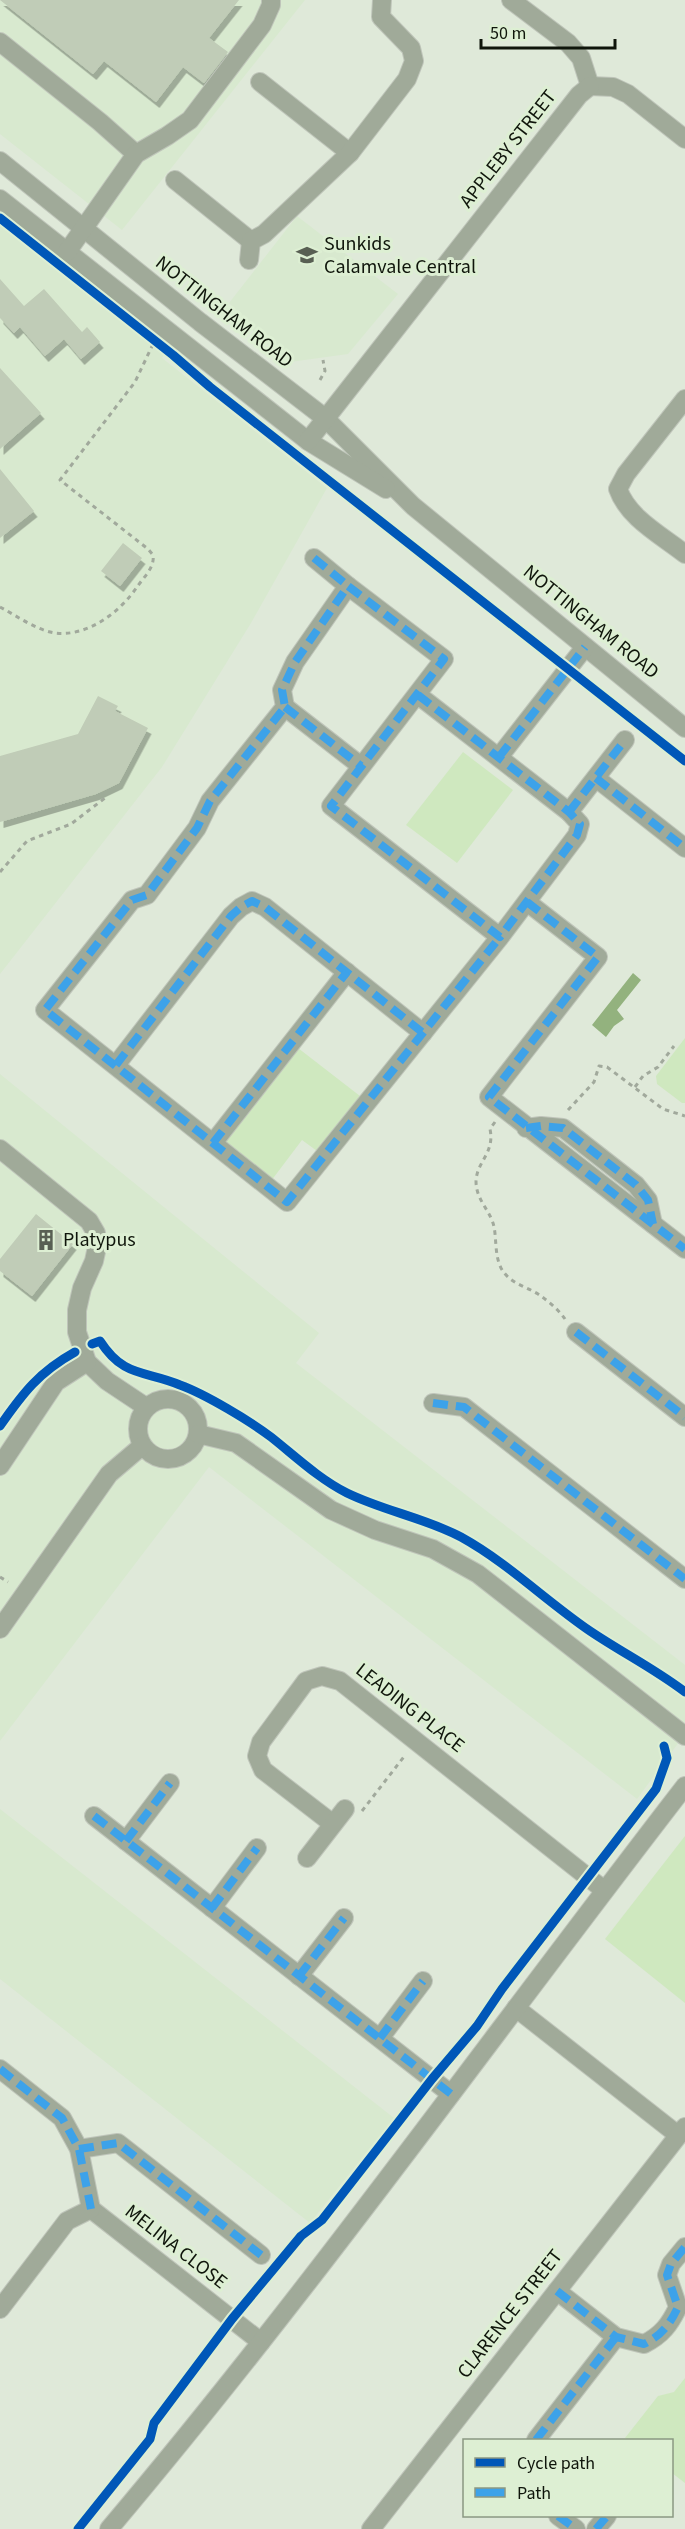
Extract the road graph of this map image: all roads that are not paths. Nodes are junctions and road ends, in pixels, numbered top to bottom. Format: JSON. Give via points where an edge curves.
{"nodes":[{"id":1,"x":271,"y":0,"type":"edge"},
{"id":2,"x":382,"y":0,"type":"edge"},
{"id":3,"x":511,"y":0,"type":"edge"},
{"id":4,"x":0,"y":42,"type":"edge"},
{"id":5,"x":260,"y":82,"type":"dead end"},
{"id":6,"x":590,"y":86,"type":"junction"},
{"id":7,"x":685,"y":139,"type":"edge"},
{"id":8,"x":350,"y":153,"type":"junction"},
{"id":9,"x":136,"y":154,"type":"junction"},
{"id":10,"x":0,"y":161,"type":"edge"},
{"id":11,"x":175,"y":180,"type":"dead end"},
{"id":12,"x":0,"y":199,"type":"edge"},
{"id":13,"x":84,"y":228,"type":"junction"},
{"id":14,"x":250,"y":241,"type":"junction"},
{"id":15,"x":67,"y":252,"type":"junction"},
{"id":16,"x":249,"y":260,"type":"dead end"},
{"id":17,"x":685,"y":399,"type":"edge"},
{"id":18,"x":325,"y":418,"type":"junction"},
{"id":19,"x":308,"y":441,"type":"junction"},
{"id":20,"x":413,"y":506,"type":"junction"},
{"id":21,"x":685,"y":554,"type":"edge"},
{"id":22,"x":314,"y":558,"type":"dead end"},
{"id":23,"x":348,"y":586,"type":"junction"},
{"id":24,"x":585,"y":647,"type":"junction"},
{"id":25,"x":418,"y":695,"type":"junction"},
{"id":26,"x":285,"y":707,"type":"junction"},
{"id":27,"x":685,"y":728,"type":"edge"},
{"id":28,"x":625,"y":740,"type":"dead end"},
{"id":29,"x":499,"y":757,"type":"junction"},
{"id":30,"x":361,"y":766,"type":"junction"},
{"id":31,"x":596,"y":778,"type":"junction"},
{"id":32,"x":569,"y":812,"type":"junction"},
{"id":33,"x":685,"y":848,"type":"edge"},
{"id":34,"x":527,"y":902,"type":"junction"},
{"id":35,"x":500,"y":937,"type":"junction"},
{"id":36,"x":347,"y":972,"type":"junction"},
{"id":37,"x":423,"y":1033,"type":"junction"},
{"id":38,"x":116,"y":1065,"type":"junction"},
{"id":39,"x":526,"y":1128,"type":"junction"},
{"id":40,"x":213,"y":1143,"type":"junction"},
{"id":41,"x":0,"y":1149,"type":"edge"},
{"id":42,"x":653,"y":1224,"type":"junction"},
{"id":43,"x":685,"y":1249,"type":"edge"},
{"id":44,"x":576,"y":1332,"type":"road end"},
{"id":45,"x":87,"y":1362,"type":"junction"},
{"id":46,"x":434,"y":1403,"type":"dead end"},
{"id":47,"x":146,"y":1407,"type":"junction"},
{"id":48,"x":685,"y":1417,"type":"edge"},
{"id":49,"x":198,"y":1434,"type":"junction"},
{"id":50,"x":142,"y":1446,"type":"junction"},
{"id":51,"x":0,"y":1466,"type":"edge"},
{"id":52,"x":685,"y":1579,"type":"edge"},
{"id":53,"x":0,"y":1629,"type":"edge"},
{"id":54,"x":685,"y":1736,"type":"edge"},
{"id":55,"x":170,"y":1783,"type":"dead end"},
{"id":56,"x":685,"y":1786,"type":"edge"},
{"id":57,"x":345,"y":1809,"type":"road end"},
{"id":58,"x":94,"y":1816,"type":"dead end"},
{"id":59,"x":333,"y":1824,"type":"junction"},
{"id":60,"x":126,"y":1841,"type":"junction"},
{"id":61,"x":257,"y":1848,"type":"dead end"},
{"id":62,"x":307,"y":1858,"type":"dead end"},
{"id":63,"x":604,"y":1890,"type":"junction"},
{"id":64,"x":212,"y":1908,"type":"junction"},
{"id":65,"x":344,"y":1918,"type":"dead end"},
{"id":66,"x":299,"y":1976,"type":"junction"},
{"id":67,"x":423,"y":1981,"type":"dead end"},
{"id":68,"x":516,"y":2008,"type":"junction"},
{"id":69,"x":380,"y":2038,"type":"junction"},
{"id":70,"x":0,"y":2069,"type":"edge"},
{"id":71,"x":451,"y":2094,"type":"junction"},
{"id":72,"x":682,"y":2131,"type":"edge"},
{"id":73,"x":79,"y":2149,"type":"junction"},
{"id":74,"x":91,"y":2209,"type":"junction"},
{"id":75,"x":685,"y":2247,"type":"edge"},
{"id":76,"x":261,"y":2255,"type":"dead end"},
{"id":77,"x":557,"y":2290,"type":"junction"},
{"id":78,"x":0,"y":2309,"type":"edge"},
{"id":79,"x":616,"y":2337,"type":"junction"},
{"id":80,"x":261,"y":2342,"type":"junction"},
{"id":81,"x":537,"y":2439,"type":"edge"},
{"id":82,"x":559,"y":2517,"type":"edge"},
{"id":83,"x":606,"y":2517,"type":"edge"},
{"id":84,"x":109,"y":2529,"type":"edge"},
{"id":85,"x":370,"y":2529,"type":"edge"},
{"id":86,"x":576,"y":2529,"type":"edge"},
{"id":87,"x":596,"y":2529,"type":"edge"}],
"edges":[{"from":1,"to":9,"type":"street","via":[[262,25],[190,120]]},
{"from":2,"to":8,"type":"street","via":[[381,17],[411,48],[414,61],[407,79]]},
{"from":3,"to":6,"type":"street","via":[[568,43],[581,58]]},
{"from":4,"to":9,"type":"street"},
{"from":5,"to":8,"type":"street"},
{"from":6,"to":7,"type":"street","via":[[613,87],[628,94]]},
{"from":6,"to":18,"type":"street","name":"APPLEBY STREET"},
{"from":8,"to":14,"type":"street","via":[[264,234]]},
{"from":9,"to":13,"type":"street"},
{"from":10,"to":13,"type":"street","name":"NOTTINGHAM ROAD"},
{"from":11,"to":14,"type":"street"},
{"from":12,"to":15,"type":"street","name":"NOTTINGHAM ROAD"},
{"from":13,"to":15,"type":"street"},
{"from":13,"to":18,"type":"street","name":"NOTTINGHAM ROAD"},
{"from":14,"to":16,"type":"street"},
{"from":15,"to":19,"type":"street","name":"NOTTINGHAM ROAD"},
{"from":17,"to":21,"type":"street","via":[[618,489],[622,502],[632,513]]},
{"from":18,"to":19,"type":"street","name":"APPLEBY STREET"},
{"from":18,"to":20,"type":"street","name":"NOTTINGHAM ROAD"},
{"from":19,"to":20,"type":"street","name":"NOTTINGHAM ROAD"},
{"from":20,"to":24,"type":"street","name":"NOTTINGHAM ROAD"},
{"from":22,"to":23,"type":"street"},
{"from":23,"to":25,"type":"street","via":[[444,659]]},
{"from":23,"to":26,"type":"street","via":[[295,662],[282,690]]},
{"from":24,"to":27,"type":"street","name":"NOTTINGHAM ROAD"},
{"from":24,"to":29,"type":"street"},
{"from":25,"to":29,"type":"street"},
{"from":25,"to":30,"type":"street"},
{"from":26,"to":30,"type":"street"},
{"from":26,"to":38,"type":"street","via":[[210,801],[197,828],[147,895],[132,900],[45,1010]]},
{"from":28,"to":31,"type":"street"},
{"from":29,"to":32,"type":"street"},
{"from":30,"to":35,"type":"street","via":[[331,806]]},
{"from":31,"to":32,"type":"street"},
{"from":31,"to":33,"type":"street"},
{"from":32,"to":34,"type":"street","via":[[580,824],[577,835]]},
{"from":34,"to":35,"type":"street"},
{"from":34,"to":39,"type":"street","via":[[598,957],[489,1097]]},
{"from":35,"to":37,"type":"street"},
{"from":36,"to":37,"type":"street"},
{"from":36,"to":38,"type":"street","via":[[265,907],[252,902],[231,916]]},
{"from":36,"to":40,"type":"street"},
{"from":37,"to":40,"type":"street","via":[[287,1202]]},
{"from":38,"to":40,"type":"street"},
{"from":39,"to":42,"type":"street"},
{"from":39,"to":42,"type":"street","via":[[563,1128],[636,1185],[648,1200]]},
{"from":41,"to":45,"type":"street","via":[[89,1221],[96,1233],[94,1261],[77,1310],[77,1332]]},
{"from":42,"to":43,"type":"street"},
{"from":44,"to":48,"type":"street"},
{"from":45,"to":47,"type":"street","via":[[107,1382]]},
{"from":45,"to":51,"type":"street","via":[[56,1382]]},
{"from":46,"to":52,"type":"street","via":[[464,1407]]},
{"from":47,"to":49,"type":"street","via":[[163,1399],[182,1402],[195,1416]]},
{"from":47,"to":50,"type":"street","via":[[137,1431]]},
{"from":49,"to":50,"type":"street","via":[[195,1444],[179,1458],[159,1458]]},
{"from":49,"to":54,"type":"street","via":[[236,1443],[331,1510],[433,1549],[478,1574]]},
{"from":50,"to":53,"type":"street","via":[[109,1474]]},
{"from":55,"to":60,"type":"street"},
{"from":56,"to":63,"type":"street"},
{"from":57,"to":59,"type":"street"},
{"from":58,"to":60,"type":"street"},
{"from":59,"to":62,"type":"street"},
{"from":59,"to":63,"type":"street","name":"LEADING PLACE","via":[[263,1770],[257,1756],[261,1742],[306,1681],[322,1676],[340,1681]]},
{"from":60,"to":64,"type":"street"},
{"from":61,"to":64,"type":"street"},
{"from":63,"to":68,"type":"street"},
{"from":64,"to":66,"type":"street"},
{"from":65,"to":66,"type":"street"},
{"from":66,"to":69,"type":"street"},
{"from":67,"to":69,"type":"street"},
{"from":68,"to":71,"type":"street"},
{"from":68,"to":72,"type":"street"},
{"from":69,"to":71,"type":"street"},
{"from":70,"to":73,"type":"street","via":[[62,2118]]},
{"from":71,"to":80,"type":"street"},
{"from":72,"to":77,"type":"street","name":"CLARENCE STREET"},
{"from":73,"to":74,"type":"street"},
{"from":73,"to":76,"type":"street","via":[[118,2143]]},
{"from":74,"to":78,"type":"street","via":[[67,2221]]},
{"from":74,"to":80,"type":"street","name":"MELINA CLOSE"},
{"from":75,"to":79,"type":"street","via":[[667,2275],[678,2307],[670,2324],[644,2344]]},
{"from":77,"to":79,"type":"street"},
{"from":77,"to":85,"type":"street","name":"CLARENCE STREET"},
{"from":79,"to":81,"type":"street"},
{"from":80,"to":84,"type":"street"},
{"from":82,"to":86,"type":"street"},
{"from":83,"to":87,"type":"street"}]}
